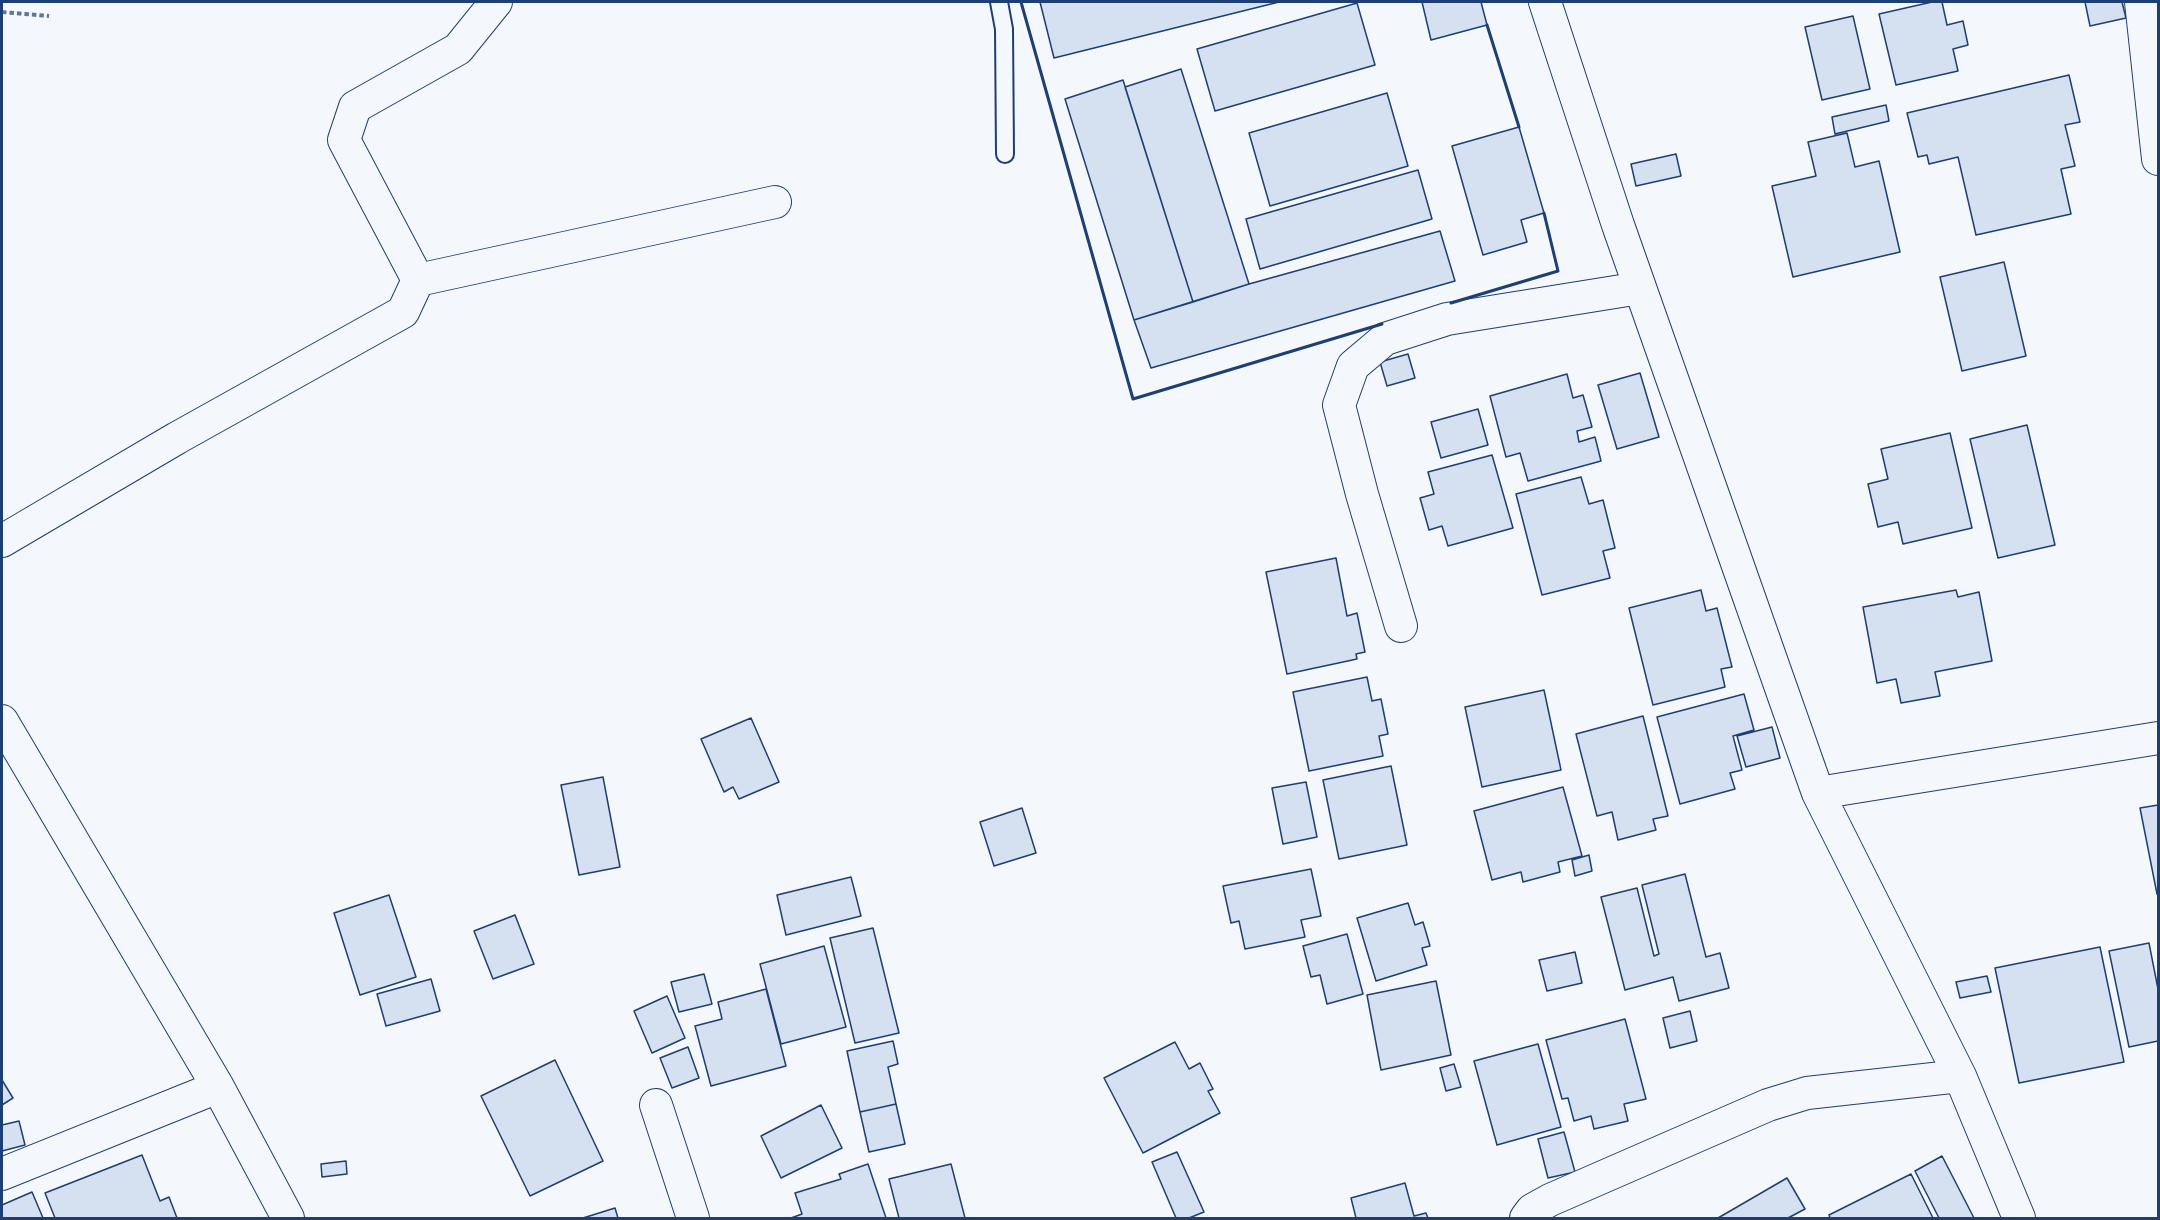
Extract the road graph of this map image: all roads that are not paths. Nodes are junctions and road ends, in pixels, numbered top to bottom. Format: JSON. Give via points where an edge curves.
{"nodes":[{"id":1,"x":496,"y":2,"type":"edge"},
{"id":2,"x":999,"y":2,"type":"edge"},
{"id":3,"x":1545,"y":2,"type":"edge"},
{"id":4,"x":2141,"y":2,"type":"edge"},
{"id":5,"x":2157,"y":151,"type":"edge"},
{"id":6,"x":1005,"y":154,"type":"dead end"},
{"id":7,"x":775,"y":202,"type":"dead end"},
{"id":8,"x":418,"y":280,"type":"junction"},
{"id":9,"x":1640,"y":288,"type":"junction"},
{"id":10,"x":2,"y":541,"type":"edge"},
{"id":11,"x":1401,"y":626,"type":"dead end"},
{"id":12,"x":2,"y":721,"type":"edge"},
{"id":13,"x":2158,"y":738,"type":"edge"},
{"id":14,"x":1818,"y":793,"type":"junction"},
{"id":15,"x":1960,"y":1076,"type":"junction"},
{"id":16,"x":218,"y":1087,"type":"junction"},
{"id":17,"x":656,"y":1105,"type":"dead end"},
{"id":18,"x":2,"y":1174,"type":"edge"},
{"id":19,"x":288,"y":1218,"type":"edge"},
{"id":20,"x":693,"y":1218,"type":"edge"},
{"id":21,"x":1526,"y":1218,"type":"edge"},
{"id":22,"x":2019,"y":1218,"type":"edge"}],
"edges":[{"from":1,"to":8,"type":"street","via":[[458,49],[355,107],[347,126],[344,140]]},
{"from":2,"to":6,"type":"lane","via":[[1004,29]]},
{"from":3,"to":9,"type":"street"},
{"from":4,"to":5,"type":"street"},
{"from":7,"to":8,"type":"street"},
{"from":8,"to":10,"type":"street","via":[[403,312]]},
{"from":9,"to":11,"type":"street","via":[[1447,319],[1385,339],[1353,366],[1339,405]]},
{"from":9,"to":14,"type":"street"},
{"from":12,"to":16,"type":"street"},
{"from":13,"to":14,"type":"street"},
{"from":14,"to":15,"type":"street"},
{"from":15,"to":21,"type":"street","via":[[1807,1093],[1768,1105],[1550,1200]]},
{"from":15,"to":22,"type":"street"},
{"from":16,"to":18,"type":"street"},
{"from":16,"to":19,"type":"street"},
{"from":17,"to":20,"type":"street"}]}
